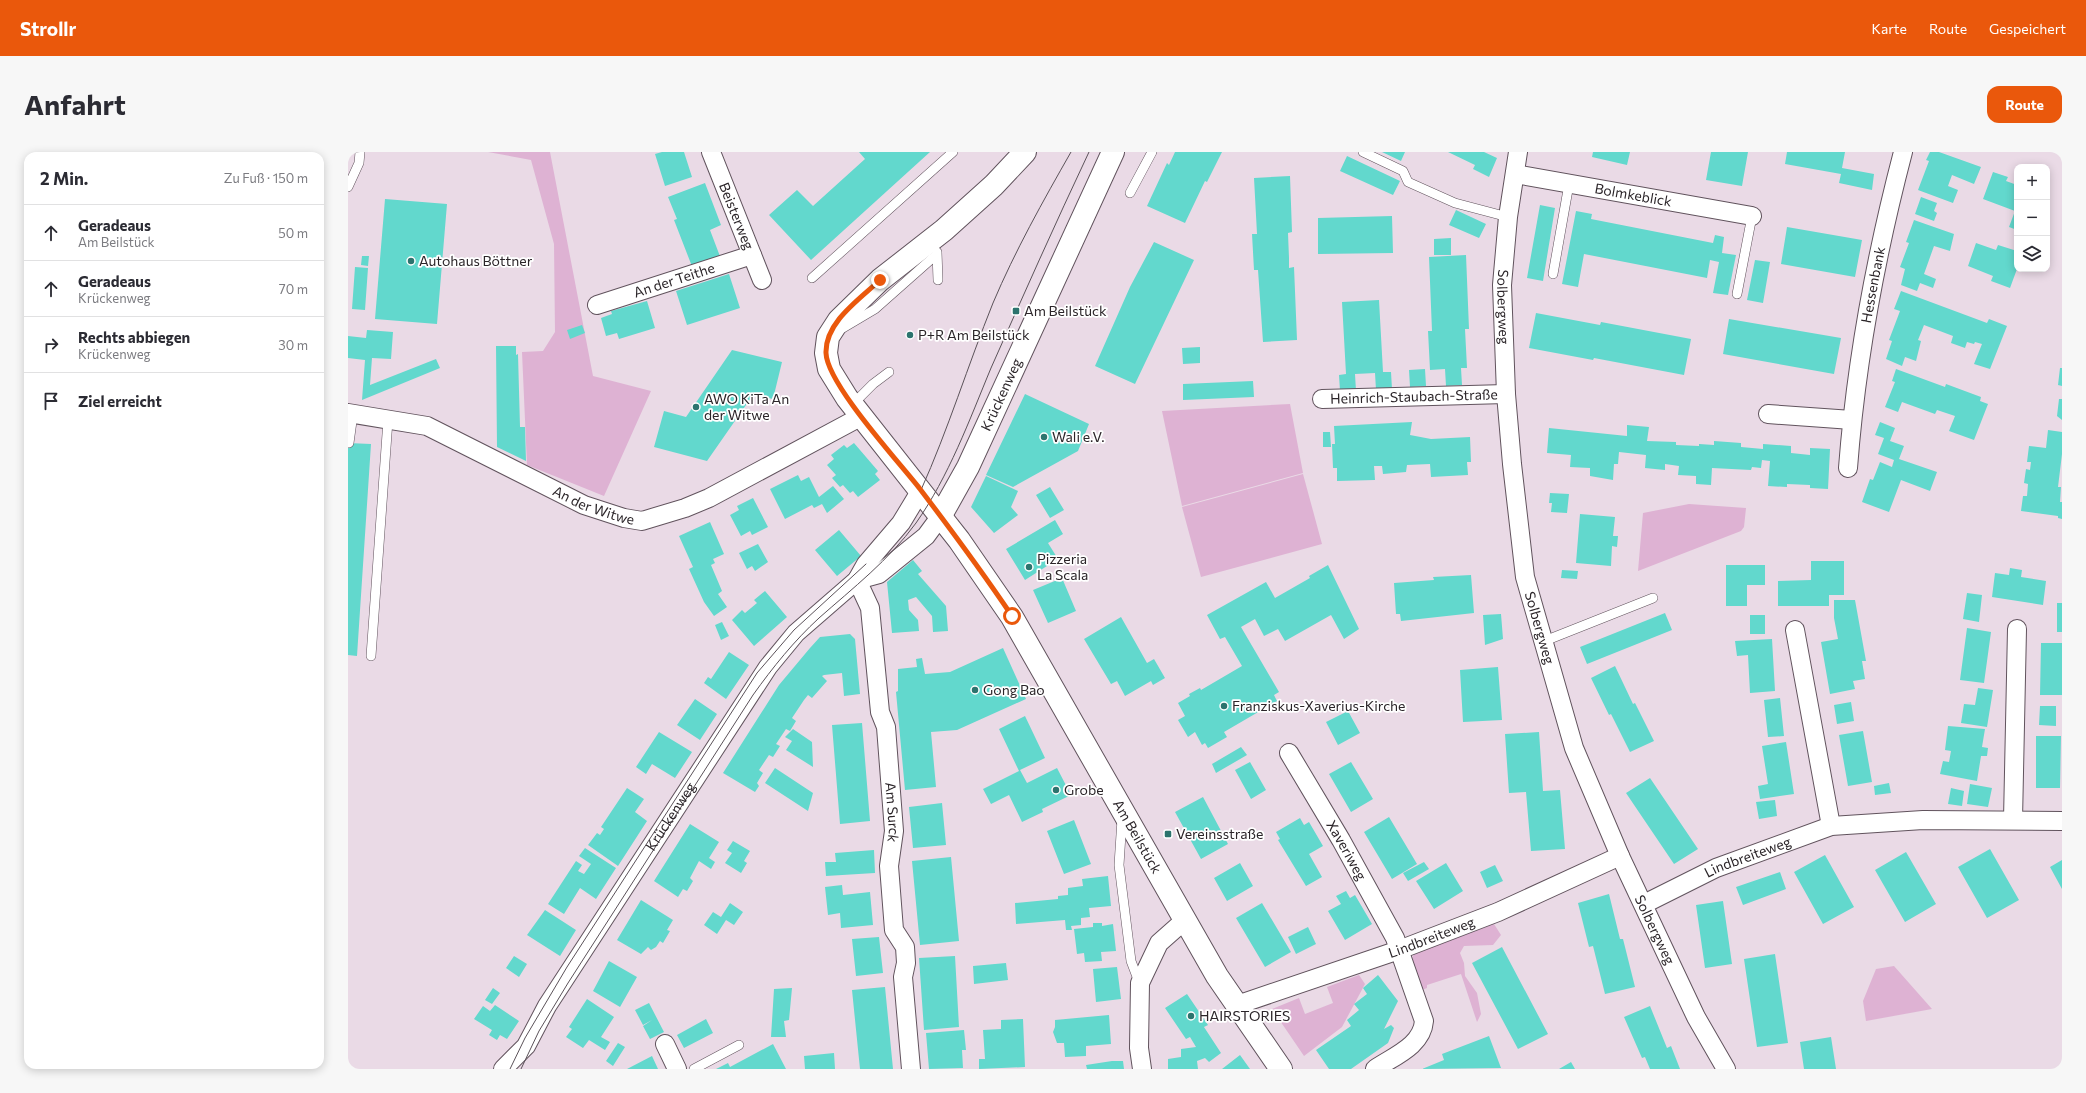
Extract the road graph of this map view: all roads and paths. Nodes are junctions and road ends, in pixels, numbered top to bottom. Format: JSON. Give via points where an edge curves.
{"nodes":[{"id":1,"x":360,"y":152,"type":"edge"},
{"id":2,"x":711,"y":152,"type":"edge"},
{"id":3,"x":953,"y":152,"type":"edge"},
{"id":4,"x":1113,"y":152,"type":"edge"},
{"id":5,"x":1152,"y":152,"type":"edge"},
{"id":6,"x":1363,"y":152,"type":"edge"},
{"id":7,"x":1518,"y":152,"type":"edge"},
{"id":8,"x":1903,"y":152,"type":"edge"},
{"id":9,"x":1018,"y":154,"type":"edge"},
{"id":10,"x":1515,"y":174,"type":"junction"},
{"id":11,"x":1569,"y":184,"type":"junction"},
{"id":12,"x":348,"y":187,"type":"edge"},
{"id":13,"x":1130,"y":193,"type":"dead end"},
{"id":14,"x":1752,"y":216,"type":"joint"},
{"id":15,"x":1508,"y":217,"type":"junction"},
{"id":16,"x":944,"y":230,"type":"junction"},
{"id":17,"x":752,"y":255,"type":"junction"},
{"id":18,"x":936,"y":255,"type":"junction"},
{"id":19,"x":1553,"y":274,"type":"dead end"},
{"id":20,"x":812,"y":278,"type":"dead end"},
{"id":21,"x":762,"y":280,"type":"dead end"},
{"id":22,"x":938,"y":280,"type":"dead end"},
{"id":23,"x":1738,"y":294,"type":"dead end"},
{"id":24,"x":597,"y":305,"type":"dead end"},
{"id":25,"x":828,"y":337,"type":"junction"},
{"id":26,"x":889,"y":372,"type":"dead end"},
{"id":27,"x":1506,"y":394,"type":"junction"},
{"id":28,"x":1322,"y":399,"type":"dead end"},
{"id":29,"x":857,"y":410,"type":"junction"},
{"id":30,"x":350,"y":414,"type":"edge"},
{"id":31,"x":1768,"y":414,"type":"dead end"},
{"id":32,"x":388,"y":420,"type":"junction"},
{"id":33,"x":1852,"y":420,"type":"junction"},
{"id":34,"x":349,"y":443,"type":"dead end"},
{"id":35,"x":1848,"y":468,"type":"dead end"},
{"id":36,"x":930,"y":503,"type":"junction"},
{"id":37,"x":857,"y":580,"type":"junction"},
{"id":38,"x":1653,"y":598,"type":"dead end"},
{"id":39,"x":2017,"y":629,"type":"dead end"},
{"id":40,"x":1795,"y":630,"type":"dead end"},
{"id":41,"x":1542,"y":642,"type":"junction"},
{"id":42,"x":371,"y":656,"type":"dead end"},
{"id":43,"x":1289,"y":753,"type":"dead end"},
{"id":44,"x":1123,"y":809,"type":"junction"},
{"id":45,"x":2013,"y":820,"type":"junction"},
{"id":46,"x":2062,"y":821,"type":"edge"},
{"id":47,"x":1831,"y":826,"type":"junction"},
{"id":48,"x":1620,"y":856,"type":"junction"},
{"id":49,"x":1644,"y":904,"type":"junction"},
{"id":50,"x":1185,"y":920,"type":"junction"},
{"id":51,"x":1399,"y":950,"type":"junction"},
{"id":52,"x":1140,"y":983,"type":"junction"},
{"id":53,"x":1237,"y":1005,"type":"junction"},
{"id":54,"x":664,"y":1044,"type":"dead end"},
{"id":55,"x":740,"y":1045,"type":"dead end"},
{"id":56,"x":503,"y":1069,"type":"edge"},
{"id":57,"x":677,"y":1069,"type":"edge"},
{"id":58,"x":694,"y":1069,"type":"edge"},
{"id":59,"x":911,"y":1069,"type":"edge"},
{"id":60,"x":1142,"y":1069,"type":"edge"},
{"id":61,"x":1281,"y":1069,"type":"edge"},
{"id":62,"x":1375,"y":1069,"type":"edge"},
{"id":63,"x":1726,"y":1069,"type":"edge"}],
"edges":[{"from":1,"to":12,"type":"lane","via":[[359,163]]},
{"from":2,"to":17,"type":"street","name":"Beisterweg"},
{"from":3,"to":20,"type":"lane"},
{"from":4,"to":36,"type":"main road","name":"Krückenweg","via":[[968,467]]},
{"from":5,"to":13,"type":"lane"},
{"from":6,"to":15,"type":"lane","via":[[1403,171],[1408,182],[1455,203]]},
{"from":7,"to":10,"type":"street","name":"Solbergweg"},
{"from":8,"to":33,"type":"street","name":"Hessenbank","via":[[1884,227]]},
{"from":9,"to":16,"type":"main road","via":[[994,185]]},
{"from":10,"to":11,"type":"street","name":"Bolmkeblick"},
{"from":10,"to":15,"type":"street","name":"Solbergweg"},
{"from":11,"to":14,"type":"street","name":"Bolmkeblick"},
{"from":11,"to":19,"type":"lane"},
{"from":14,"to":23,"type":"lane"},
{"from":15,"to":27,"type":"street","name":"Solbergweg","via":[[1502,285]]},
{"from":16,"to":18,"type":"lane"},
{"from":16,"to":25,"type":"main road","via":[[857,302],[839,320]]},
{"from":17,"to":21,"type":"street","name":"Beisterweg"},
{"from":17,"to":24,"type":"street","name":"An der Teithe"},
{"from":18,"to":22,"type":"lane"},
{"from":18,"to":25,"type":"lane","via":[[875,309]]},
{"from":25,"to":29,"type":"main road","via":[[826,353],[829,369]]},
{"from":26,"to":29,"type":"lane","via":[[873,384]]},
{"from":27,"to":28,"type":"street","name":"Heinrich-Staubach-Straße"},
{"from":27,"to":41,"type":"street","name":"Solbergweg","via":[[1525,577]]},
{"from":29,"to":32,"type":"street","name":"An der Witwe","via":[[709,498],[642,521],[584,505],[427,426]]},
{"from":29,"to":36,"type":"main road"},
{"from":30,"to":32,"type":"street","name":"An der Witwe"},
{"from":30,"to":34,"type":"lane"},
{"from":31,"to":33,"type":"street"},
{"from":32,"to":42,"type":"lane"},
{"from":33,"to":35,"type":"street","name":"Hessenbank"},
{"from":36,"to":37,"type":"street","name":"Krückenweg","via":[[901,523],[866,564]]},
{"from":36,"to":37,"type":"street","name":"Krückenweg","via":[[926,536],[879,574]]},
{"from":36,"to":44,"type":"main road","name":"Am Beilstück","via":[[1012,616]]},
{"from":37,"to":56,"type":"street","name":"Krückenweg","via":[[796,634],[768,667],[556,993],[526,1046]]},
{"from":37,"to":59,"type":"street","name":"Am Surck","via":[[870,608],[880,712],[886,727],[894,831],[890,873],[894,930],[904,947],[906,964],[903,977]]},
{"from":38,"to":41,"type":"lane"},
{"from":39,"to":45,"type":"street"},
{"from":40,"to":47,"type":"street"},
{"from":41,"to":48,"type":"street","name":"Solbergweg","via":[[1574,748]]},
{"from":43,"to":51,"type":"street","name":"Xaveriweg","via":[[1341,840],[1395,938]]},
{"from":44,"to":50,"type":"main road","name":"Am Beilstück"},
{"from":44,"to":52,"type":"lane","via":[[1119,865],[1131,961]]},
{"from":45,"to":46,"type":"street","name":"Lindbreiteweg"},
{"from":45,"to":47,"type":"street","name":"Lindbreiteweg","via":[[1922,820]]},
{"from":47,"to":49,"type":"street","name":"Lindbreiteweg","via":[[1716,868]]},
{"from":48,"to":49,"type":"street","name":"Solbergweg"},
{"from":48,"to":51,"type":"street","name":"Lindbreiteweg","via":[[1498,912]]},
{"from":49,"to":63,"type":"street","name":"Solbergweg","via":[[1696,1017]]},
{"from":50,"to":52,"type":"street","via":[[1159,943]]},
{"from":50,"to":53,"type":"main road","name":"Am Beilstück"},
{"from":51,"to":53,"type":"street","name":"Lindbreiteweg"},
{"from":51,"to":62,"type":"street","via":[[1424,1021],[1423,1031],[1418,1041]]},
{"from":52,"to":60,"type":"street","via":[[1139,1048]]},
{"from":53,"to":61,"type":"main road","name":"Am Beilstück"},
{"from":54,"to":57,"type":"street"},
{"from":55,"to":58,"type":"lane"}]}
